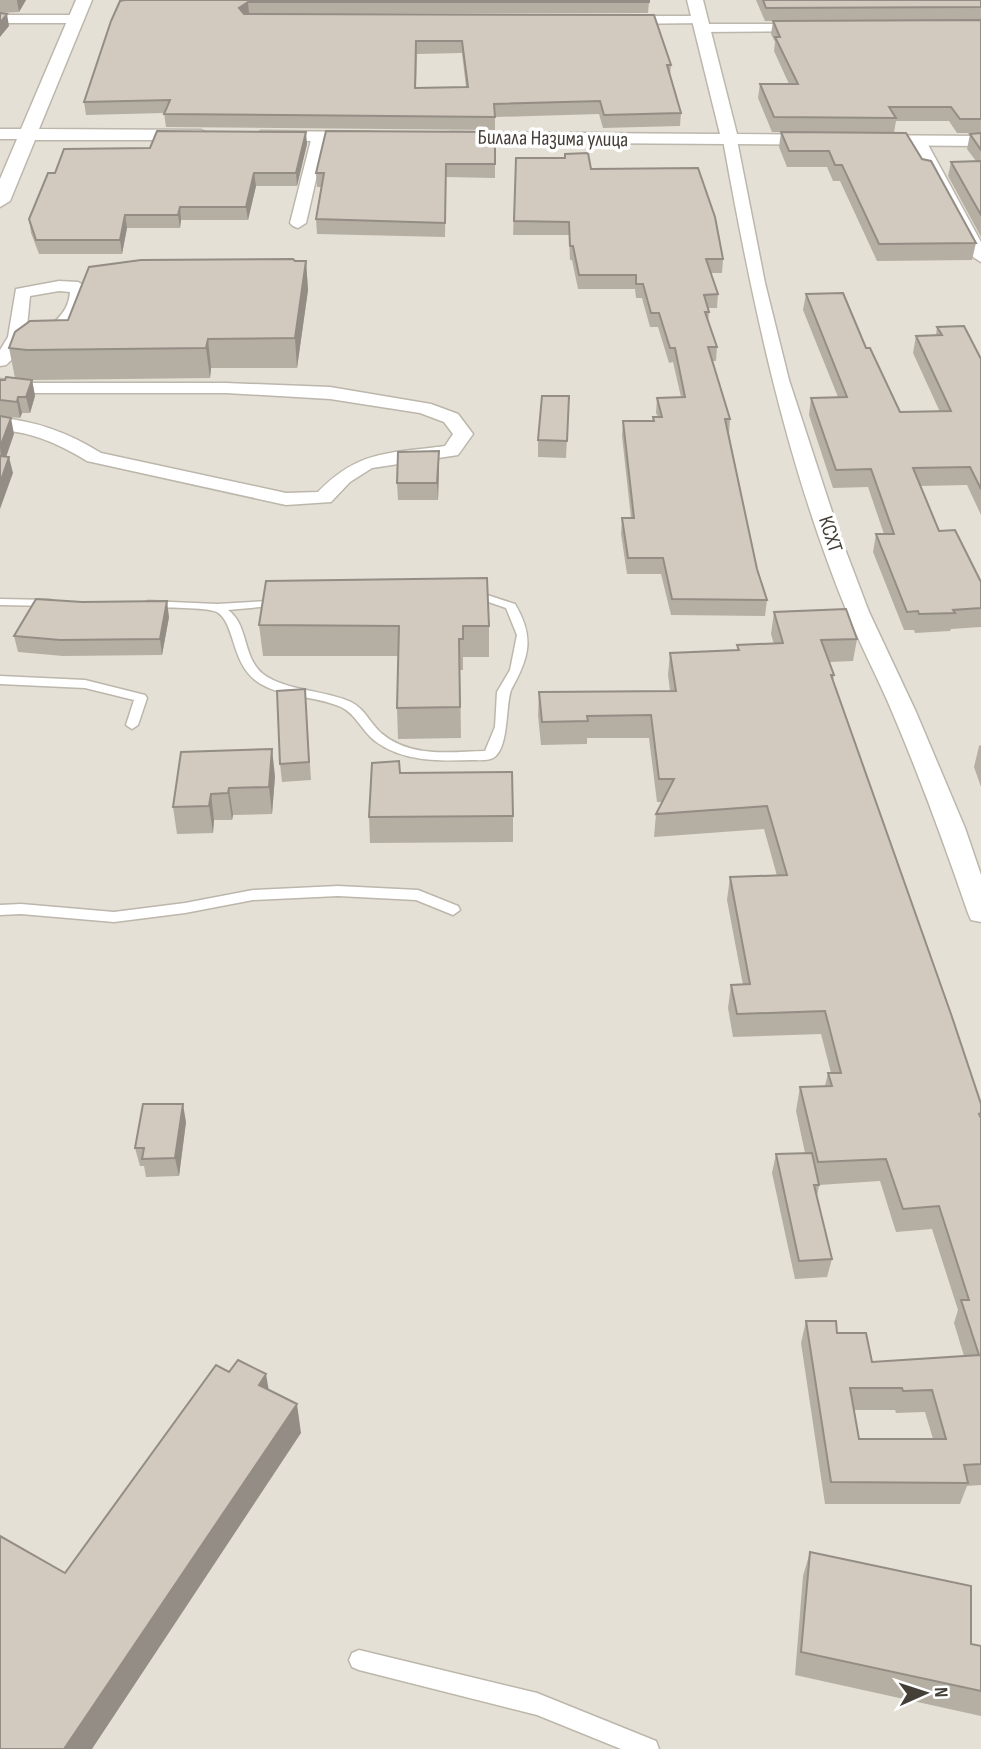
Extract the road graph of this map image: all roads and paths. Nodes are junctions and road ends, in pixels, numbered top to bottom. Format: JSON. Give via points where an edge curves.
{"nodes":[{"id":1,"x":84,"y":0,"type":"edge"},
{"id":2,"x":695,"y":0,"type":"edge"},
{"id":3,"x":0,"y":19,"type":"edge"},
{"id":4,"x":76,"y":19,"type":"junction"},
{"id":5,"x":608,"y":20,"type":"edge"},
{"id":6,"x":702,"y":24,"type":"junction"},
{"id":7,"x":824,"y":27,"type":"edge"},
{"id":8,"x":0,"y":134,"type":"edge"},
{"id":9,"x":29,"y":135,"type":"junction"},
{"id":10,"x":219,"y":135,"type":"edge"},
{"id":11,"x":244,"y":136,"type":"edge"},
{"id":12,"x":319,"y":136,"type":"junction"},
{"id":13,"x":388,"y":137,"type":"edge"},
{"id":14,"x":429,"y":137,"type":"edge"},
{"id":15,"x":730,"y":140,"type":"junction"},
{"id":16,"x":919,"y":141,"type":"junction"},
{"id":17,"x":981,"y":141,"type":"edge"},
{"id":18,"x":0,"y":201,"type":"edge"},
{"id":19,"x":298,"y":223,"type":"dead end"},
{"id":20,"x":981,"y":257,"type":"edge"},
{"id":21,"x":111,"y":284,"type":"edge"},
{"id":22,"x":78,"y":299,"type":"junction"},
{"id":23,"x":4,"y":355,"type":"edge"},
{"id":24,"x":0,"y":372,"type":"edge"},
{"id":25,"x":0,"y":384,"type":"edge"},
{"id":26,"x":0,"y":424,"type":"edge"},
{"id":27,"x":452,"y":595,"type":"edge"},
{"id":28,"x":296,"y":600,"type":"edge"},
{"id":29,"x":0,"y":603,"type":"edge"},
{"id":30,"x":65,"y":603,"type":"edge"},
{"id":31,"x":131,"y":604,"type":"edge"},
{"id":32,"x":218,"y":607,"type":"junction"},
{"id":33,"x":0,"y":680,"type":"edge"},
{"id":34,"x":132,"y":725,"type":"dead end"},
{"id":35,"x":0,"y":910,"type":"edge"},
{"id":36,"x":453,"y":910,"type":"dead end"},
{"id":37,"x":981,"y":912,"type":"edge"},
{"id":38,"x":359,"y":1660,"type":"dead end"},
{"id":39,"x":648,"y":1749,"type":"edge"}],
"edges":[{"from":1,"to":4,"type":"street"},
{"from":2,"to":6,"type":"street"},
{"from":3,"to":4,"type":"street"},
{"from":4,"to":9,"type":"street"},
{"from":5,"to":6,"type":"street"},
{"from":6,"to":7,"type":"street"},
{"from":6,"to":15,"type":"street"},
{"from":8,"to":9,"type":"street"},
{"from":9,"to":10,"type":"street"},
{"from":9,"to":18,"type":"street"},
{"from":11,"to":12,"type":"street"},
{"from":12,"to":13,"type":"street"},
{"from":12,"to":19,"type":"street"},
{"from":14,"to":15,"type":"street","name":"Билала Назима улица"},
{"from":15,"to":16,"type":"street","name":"Билала Назима улица"},
{"from":15,"to":37,"type":"street","name":"КСХТ","via":[[780,380],[858,612],[952,828]]},
{"from":16,"to":17,"type":"street","name":"Билала Назима улица"},
{"from":16,"to":20,"type":"street"},
{"from":21,"to":22,"type":"street","via":[[88,289]]},
{"from":22,"to":23,"type":"street","via":[[55,331]]},
{"from":22,"to":23,"type":"street","via":[[78,287],[59,285],[22,293],[17,337]]},
{"from":23,"to":24,"type":"street"},
{"from":25,"to":26,"type":"street","via":[[330,393],[424,408],[451,418],[463,434],[451,451],[367,463],[343,478],[324,498],[286,499],[115,463],[25,426]]},
{"from":27,"to":32,"type":"lane","via":[[478,595],[511,606],[523,635],[516,670],[503,691],[501,727],[490,755],[405,754],[378,737],[350,706],[269,685],[247,666],[232,618]]},
{"from":28,"to":32,"type":"lane"},
{"from":29,"to":30,"type":"lane"},
{"from":31,"to":32,"type":"lane"},
{"from":33,"to":34,"type":"lane","via":[[85,684],[141,698]]},
{"from":35,"to":36,"type":"lane","via":[[114,916],[253,895],[338,891],[418,895]]},
{"from":38,"to":39,"type":"lane","via":[[537,1704]]}]}
